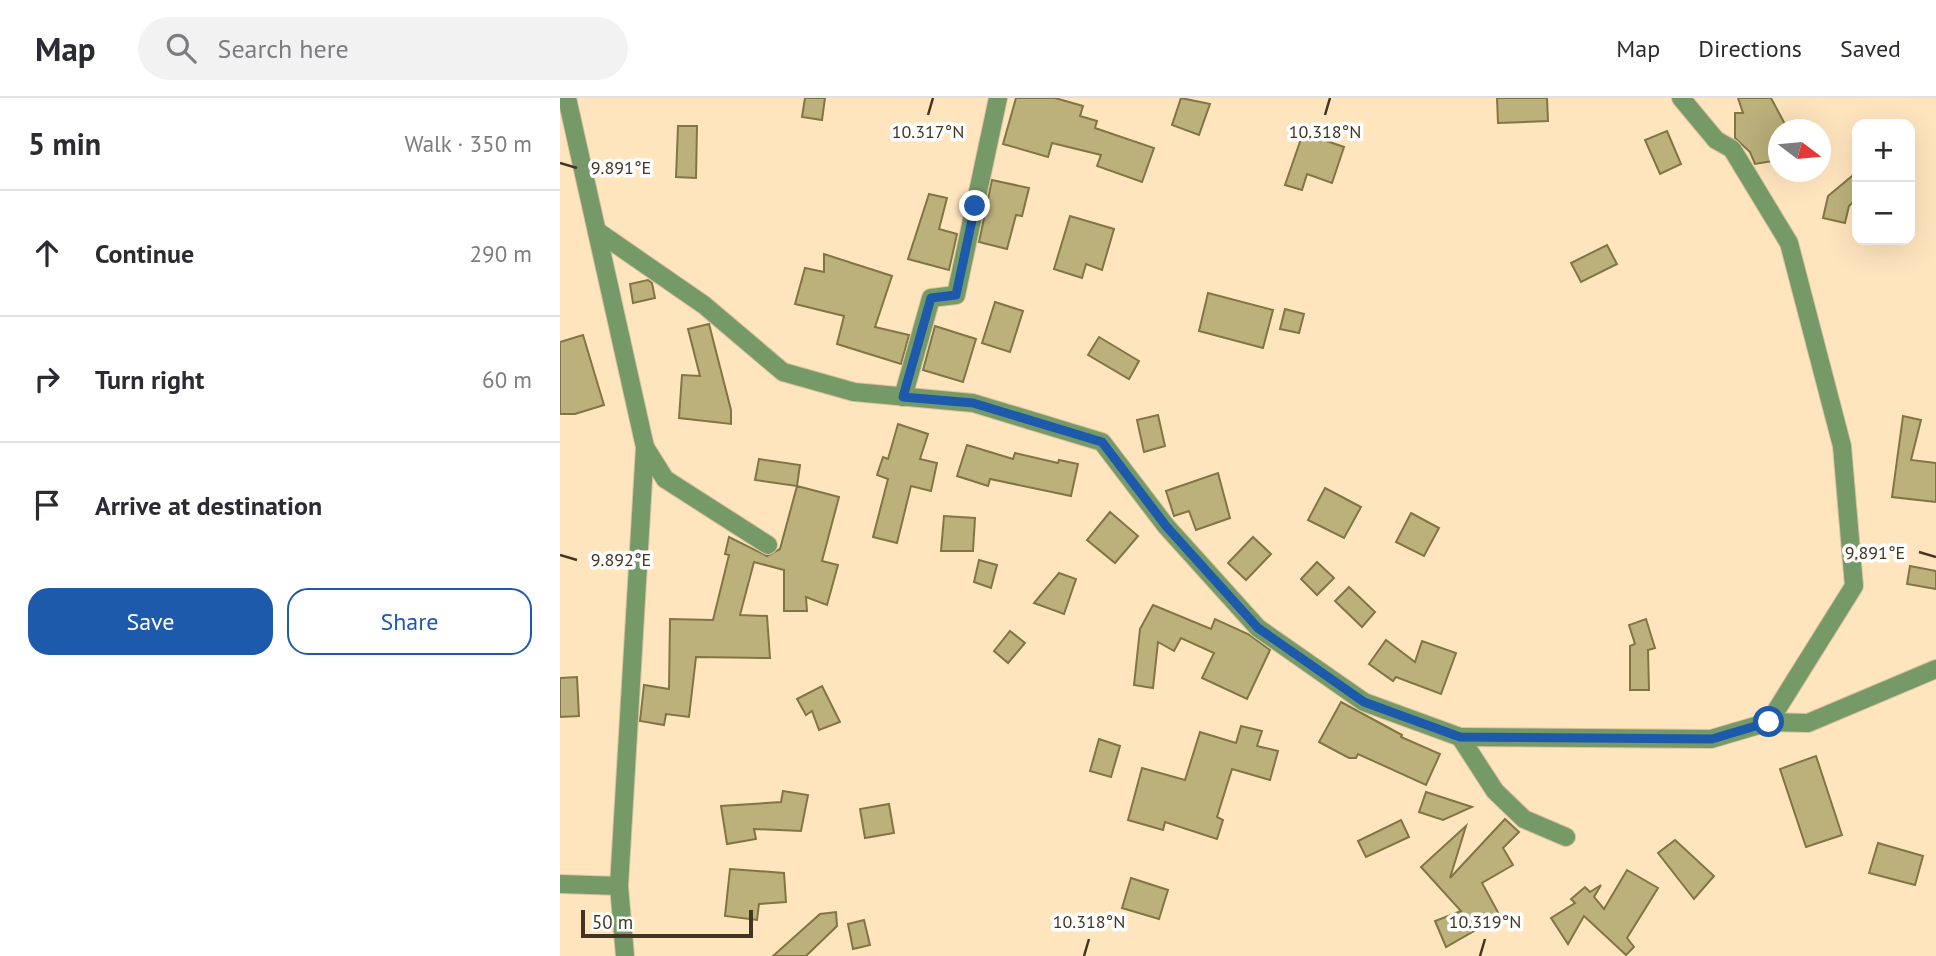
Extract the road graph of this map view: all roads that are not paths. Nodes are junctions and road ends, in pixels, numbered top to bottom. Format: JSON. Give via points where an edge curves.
{"nodes":[{"id":1,"x":567,"y":98,"type":"edge"},
{"id":2,"x":998,"y":98,"type":"edge"},
{"id":3,"x":1681,"y":98,"type":"edge"},
{"id":4,"x":597,"y":231,"type":"junction"},
{"id":5,"x":903,"y":397,"type":"junction"},
{"id":6,"x":645,"y":447,"type":"junction"},
{"id":7,"x":768,"y":545,"type":"dead end"},
{"id":8,"x":1936,"y":669,"type":"edge"},
{"id":9,"x":1769,"y":722,"type":"junction"},
{"id":10,"x":1460,"y":737,"type":"junction"},
{"id":11,"x":1566,"y":837,"type":"dead end"},
{"id":12,"x":560,"y":884,"type":"edge"},
{"id":13,"x":618,"y":886,"type":"junction"},
{"id":14,"x":625,"y":956,"type":"edge"}],
"edges":[{"from":1,"to":4,"type":"street"},
{"from":2,"to":5,"type":"street","via":[[956,295],[931,298]]},
{"from":3,"to":9,"type":"street","via":[[1716,140],[1732,149],[1789,243],[1842,446],[1854,586]]},
{"from":4,"to":5,"type":"street","via":[[704,305],[783,372],[854,393]]},
{"from":4,"to":6,"type":"street"},
{"from":5,"to":10,"type":"street","via":[[973,403],[1102,442],[1166,526],[1258,628],[1364,702]]},
{"from":6,"to":7,"type":"street","via":[[664,479]]},
{"from":6,"to":13,"type":"street"},
{"from":8,"to":9,"type":"street","via":[[1808,723]]},
{"from":9,"to":10,"type":"street","via":[[1712,739]]},
{"from":10,"to":11,"type":"street","via":[[1495,791],[1524,819]]},
{"from":12,"to":13,"type":"street"},
{"from":13,"to":14,"type":"street"}]}
